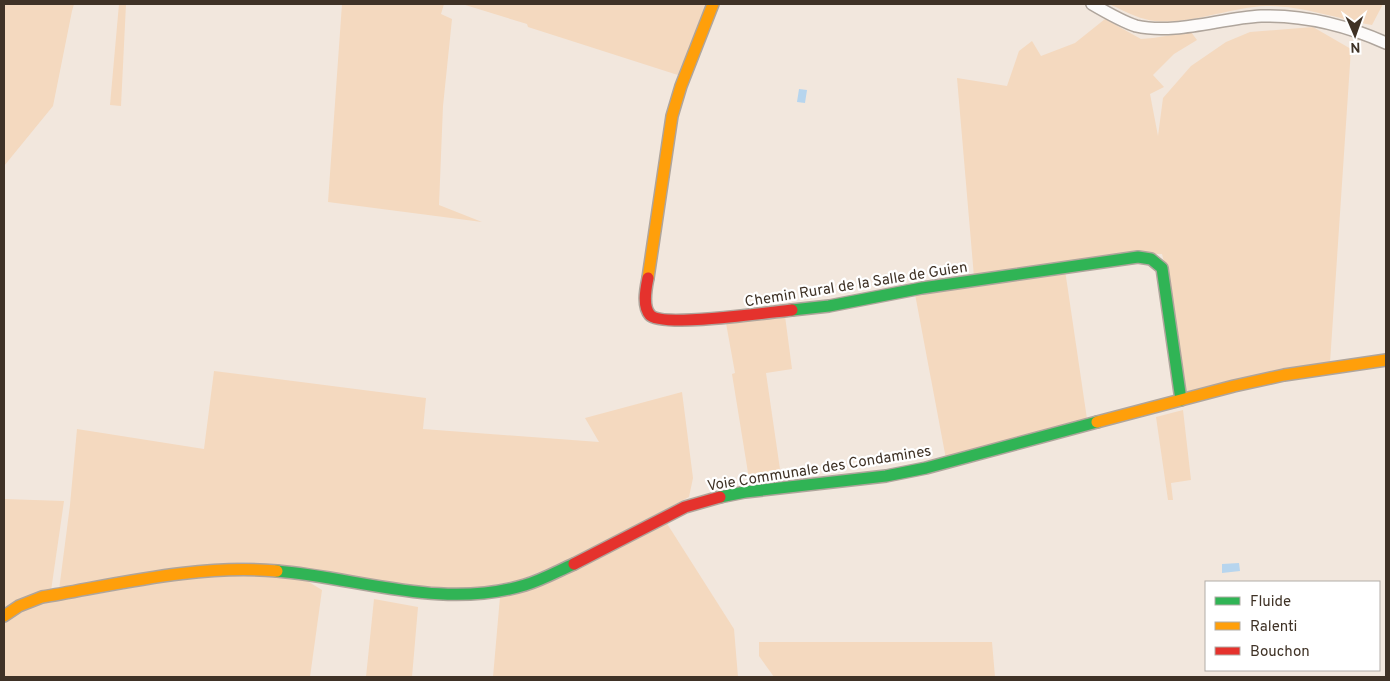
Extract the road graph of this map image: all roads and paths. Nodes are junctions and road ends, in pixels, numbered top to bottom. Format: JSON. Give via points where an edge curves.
{"nodes":[{"id":1,"x":713,"y":4,"type":"edge"},
{"id":2,"x":1092,"y":4,"type":"edge"},
{"id":3,"x":1386,"y":43,"type":"edge"},
{"id":4,"x":1386,"y":360,"type":"edge"},
{"id":5,"x":1181,"y":400,"type":"junction"},
{"id":6,"x":4,"y":616,"type":"edge"}],
"edges":[{"from":1,"to":5,"type":"street","name":"Chemin Rural de la Salle de Guien","via":[[672,116],[646,289],[646,306],[650,315],[658,320],[710,320],[829,306],[922,288],[1090,263],[1138,257],[1151,259],[1162,268]]},
{"from":2,"to":3,"type":"street","via":[[1136,26],[1180,27],[1235,18],[1292,16],[1325,21]]},
{"from":4,"to":5,"type":"street","name":"Voie Communale des Condamines","via":[[1280,376]]},
{"from":5,"to":6,"type":"street","name":"Voie Communale des Condamines","via":[[926,468],[715,498],[684,507],[561,570],[526,585],[499,591],[425,594],[281,571],[221,568],[42,598],[19,606]]}]}
